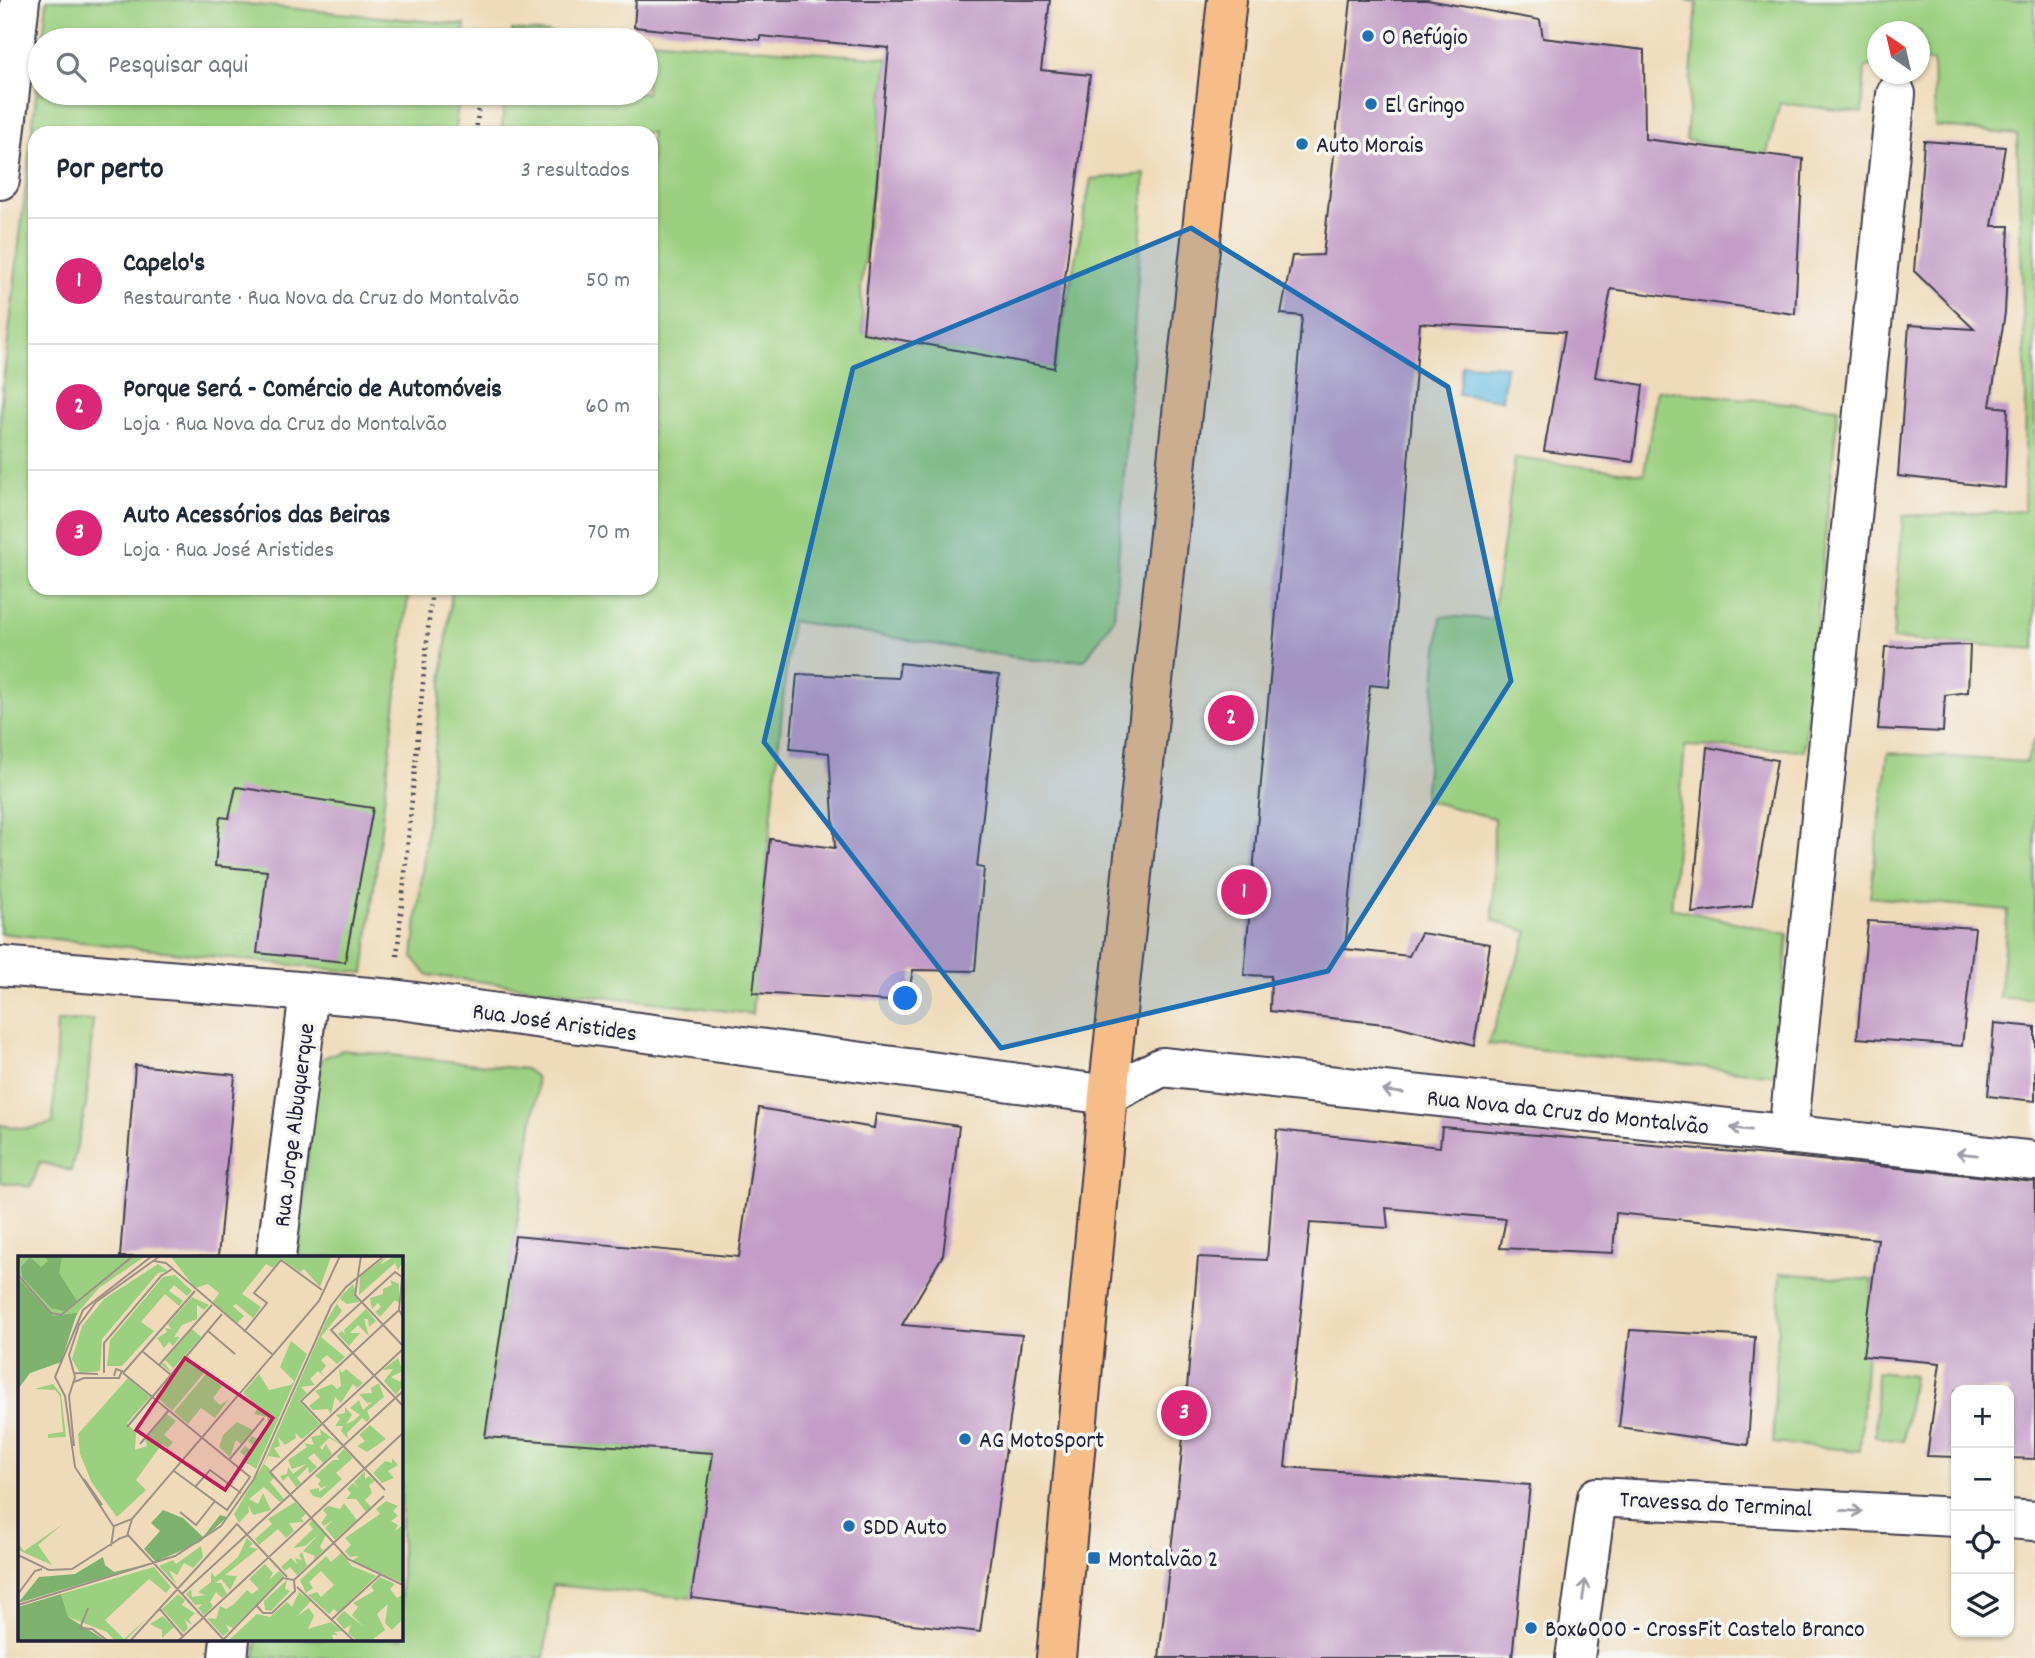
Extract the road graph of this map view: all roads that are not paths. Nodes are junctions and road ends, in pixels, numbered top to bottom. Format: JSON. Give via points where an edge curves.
{"nodes":[{"id":1,"x":20,"y":0,"type":"edge"},
{"id":2,"x":1227,"y":0,"type":"edge"},
{"id":3,"x":1896,"y":94,"type":"dead end"},
{"id":4,"x":0,"y":180,"type":"edge"},
{"id":5,"x":0,"y":966,"type":"edge"},
{"id":6,"x":309,"y":992,"type":"junction"},
{"id":7,"x":1108,"y":1095,"type":"junction"},
{"id":8,"x":1788,"y":1135,"type":"junction"},
{"id":9,"x":2035,"y":1161,"type":"edge"},
{"id":10,"x":276,"y":1256,"type":"edge"},
{"id":11,"x":1951,"y":1517,"type":"edge"},
{"id":12,"x":2014,"y":1520,"type":"edge"},
{"id":13,"x":2035,"y":1521,"type":"edge"},
{"id":14,"x":230,"y":1640,"type":"edge"},
{"id":15,"x":228,"y":1658,"type":"edge"},
{"id":16,"x":1056,"y":1658,"type":"edge"},
{"id":17,"x":1574,"y":1658,"type":"edge"}],
"edges":[{"from":1,"to":4,"type":"street"},
{"from":2,"to":7,"type":"main road"},
{"from":3,"to":8,"type":"street"},
{"from":5,"to":6,"type":"street","name":"Rua José Aristides"},
{"from":6,"to":7,"type":"street","name":"Rua José Aristides","via":[[393,999]]},
{"from":6,"to":10,"type":"street","name":"Rua Jorge Albuquerque"},
{"from":8,"to":7,"type":"street","name":"Rua Nova da Cruz do Montalvão","one_way":true,"via":[[1162,1067]]},
{"from":7,"to":16,"type":"main road"},
{"from":9,"to":8,"type":"street","name":"Rua Nova da Cruz do Montalvão","one_way":true},
{"from":17,"to":11,"type":"street","name":"Travessa do Terminal","one_way":true,"via":[[1597,1497]]},
{"from":12,"to":13,"type":"street"},
{"from":14,"to":15,"type":"street"}]}
